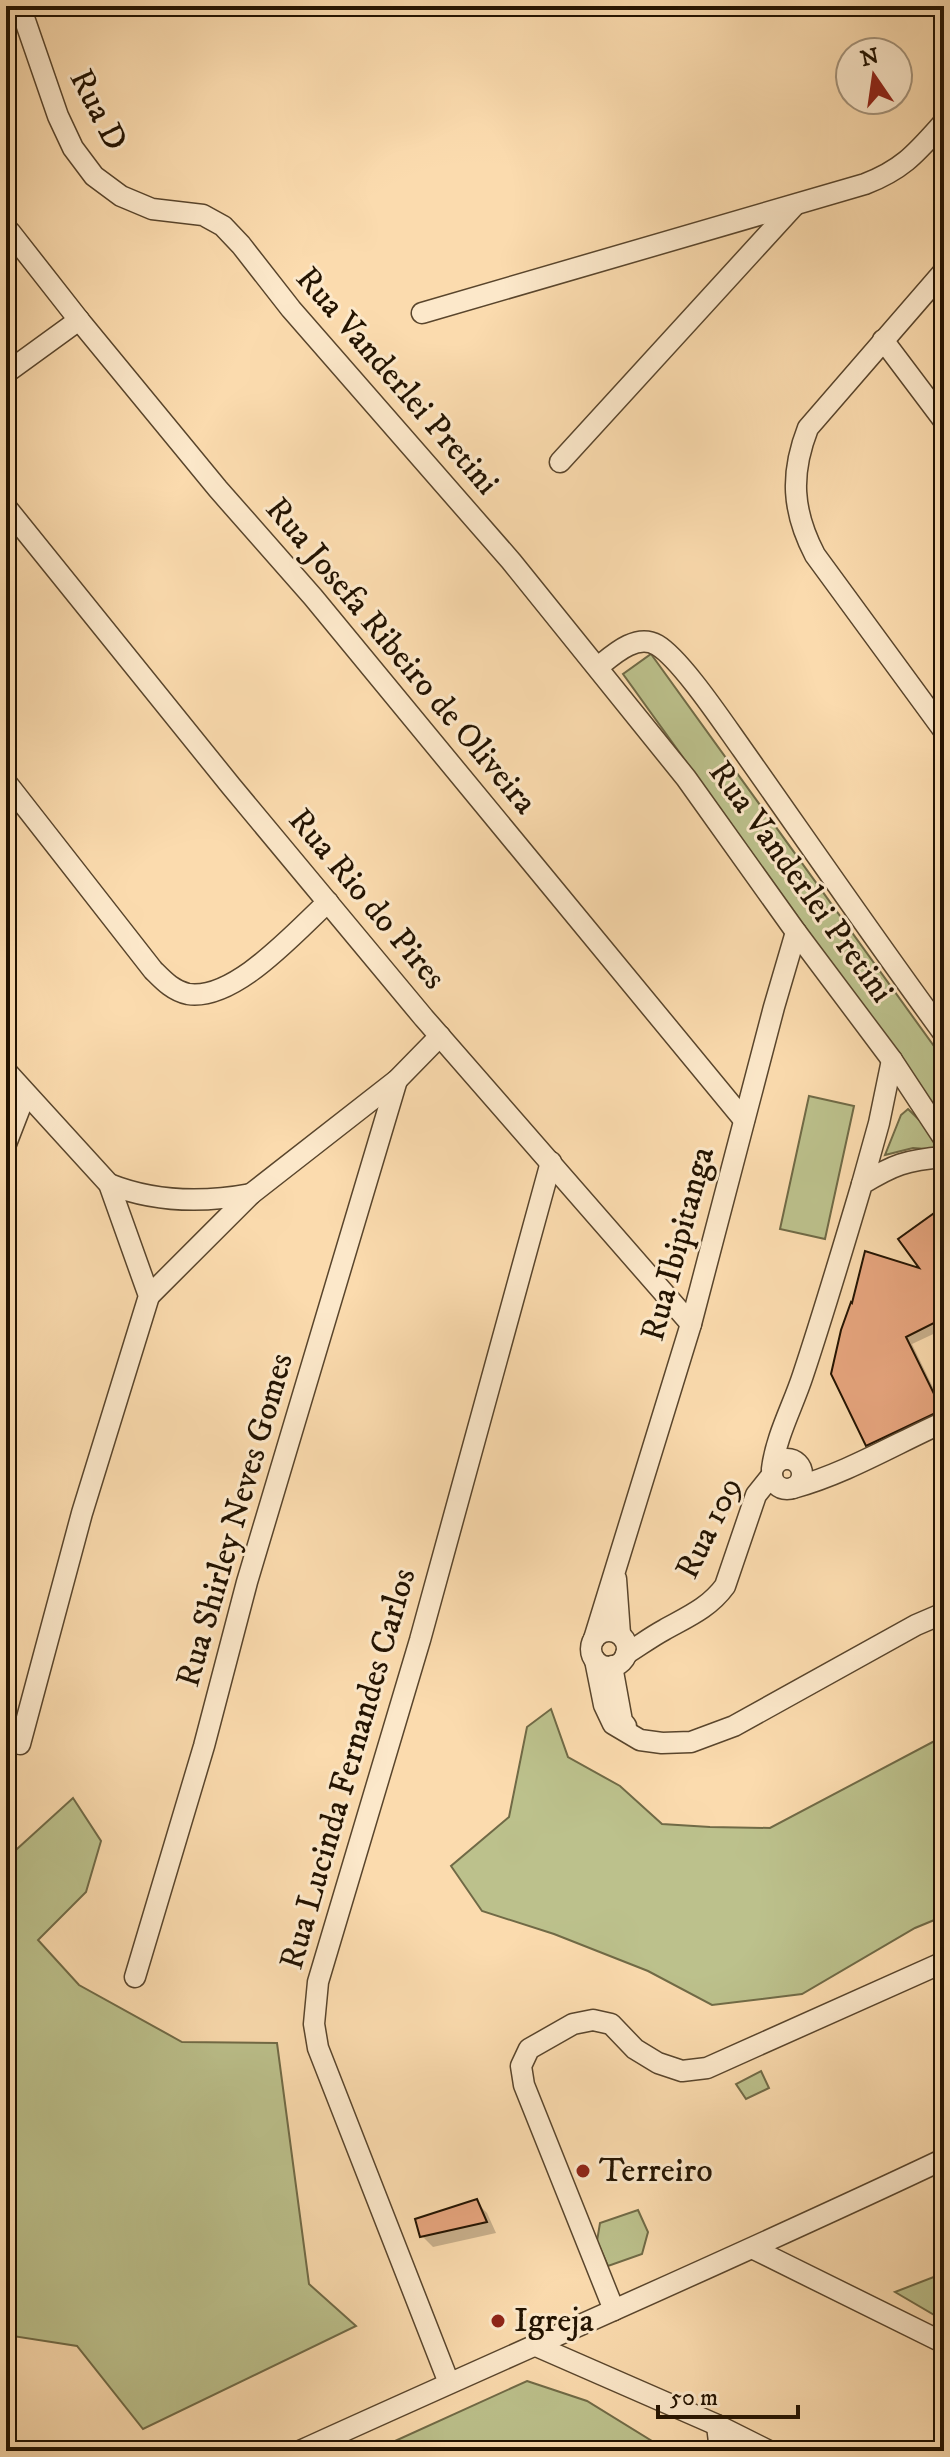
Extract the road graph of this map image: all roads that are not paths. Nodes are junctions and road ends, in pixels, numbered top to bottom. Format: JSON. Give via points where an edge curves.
{"nodes":[{"id":1,"x":20,"y":6,"type":"edge"},
{"id":2,"x":944,"y":122,"type":"edge"},
{"id":3,"x":794,"y":206,"type":"junction"},
{"id":4,"x":10,"y":232,"type":"dead end"},
{"id":5,"x":241,"y":245,"type":"joint"},
{"id":6,"x":944,"y":271,"type":"edge"},
{"id":7,"x":422,"y":313,"type":"dead end"},
{"id":8,"x":79,"y":320,"type":"junction"},
{"id":9,"x":883,"y":340,"type":"junction"},
{"id":10,"x":6,"y":373,"type":"edge"},
{"id":11,"x":944,"y":421,"type":"edge"},
{"id":12,"x":560,"y":462,"type":"dead end"},
{"id":13,"x":6,"y":507,"type":"edge"},
{"id":14,"x":598,"y":667,"type":"junction"},
{"id":15,"x":944,"y":731,"type":"edge"},
{"id":16,"x":6,"y":782,"type":"edge"},
{"id":17,"x":328,"y":902,"type":"junction"},
{"id":18,"x":796,"y":932,"type":"junction"},
{"id":19,"x":944,"y":1034,"type":"edge"},
{"id":20,"x":440,"y":1036,"type":"junction"},
{"id":21,"x":892,"y":1060,"type":"junction"},
{"id":22,"x":6,"y":1071,"type":"edge"},
{"id":23,"x":397,"y":1080,"type":"junction"},
{"id":24,"x":25,"y":1095,"type":"junction"},
{"id":25,"x":744,"y":1120,"type":"junction"},
{"id":26,"x":944,"y":1139,"type":"edge"},
{"id":27,"x":6,"y":1144,"type":"edge"},
{"id":28,"x":944,"y":1157,"type":"edge"},
{"id":29,"x":551,"y":1162,"type":"junction"},
{"id":30,"x":109,"y":1184,"type":"junction"},
{"id":31,"x":862,"y":1184,"type":"junction"},
{"id":32,"x":251,"y":1194,"type":"junction"},
{"id":33,"x":149,"y":1296,"type":"junction"},
{"id":34,"x":691,"y":1324,"type":"junction"},
{"id":35,"x":944,"y":1422,"type":"edge"},
{"id":36,"x":785,"y":1473,"type":"junction"},
{"id":37,"x":615,"y":1571,"type":"junction"},
{"id":38,"x":944,"y":1613,"type":"edge"},
{"id":39,"x":615,"y":1651,"type":"junction"},
{"id":40,"x":20,"y":1744,"type":"dead end"},
{"id":41,"x":944,"y":1962,"type":"edge"},
{"id":42,"x":135,"y":1977,"type":"dead end"},
{"id":43,"x":944,"y":2159,"type":"edge"},
{"id":44,"x":754,"y":2249,"type":"junction"},
{"id":45,"x":614,"y":2310,"type":"junction"},
{"id":46,"x":944,"y":2343,"type":"edge"},
{"id":47,"x":534,"y":2345,"type":"junction"},
{"id":48,"x":449,"y":2383,"type":"junction"},
{"id":49,"x":717,"y":2425,"type":"junction"},
{"id":50,"x":300,"y":2451,"type":"edge"},
{"id":51,"x":720,"y":2451,"type":"edge"},
{"id":52,"x":769,"y":2451,"type":"edge"}],
"edges":[{"from":1,"to":5,"type":"street","name":"Rua D","via":[[58,116],[94,176],[121,196],[152,209],[203,215]]},
{"from":2,"to":3,"type":"street","via":[[888,175]]},
{"from":3,"to":7,"type":"street"},
{"from":3,"to":12,"type":"street"},
{"from":4,"to":8,"type":"street","name":"Rua Josefa Ribeiro de Oliveira"},
{"from":5,"to":14,"type":"street","name":"Rua Vanderlei Pretini"},
{"from":6,"to":9,"type":"street"},
{"from":8,"to":10,"type":"street"},
{"from":8,"to":25,"type":"street","name":"Rua Josefa Ribeiro de Oliveira"},
{"from":9,"to":11,"type":"street"},
{"from":9,"to":15,"type":"street","via":[[808,428],[798,453],[796,504],[815,555]]},
{"from":13,"to":17,"type":"street","name":"Rua Rio do Pires"},
{"from":14,"to":18,"type":"street","name":"Rua Vanderlei Pretini","via":[[686,778]]},
{"from":14,"to":19,"type":"street","name":"Rua Vanderlei Pretini","via":[[619,650],[643,641],[656,644],[674,660]]},
{"from":16,"to":17,"type":"street","via":[[153,970],[185,994],[204,995],[243,979]]},
{"from":17,"to":20,"type":"street","name":"Rua Rio do Pires"},
{"from":18,"to":21,"type":"street","name":"Rua Vanderlei Pretini"},
{"from":18,"to":25,"type":"street","name":"Rua Ibipitanga"},
{"from":20,"to":23,"type":"street"},
{"from":20,"to":29,"type":"street","name":"Rua Rio do Pires"},
{"from":21,"to":26,"type":"street","name":"Rua Vanderlei Pretini"},
{"from":21,"to":31,"type":"street"},
{"from":22,"to":24,"type":"street"},
{"from":23,"to":32,"type":"street"},
{"from":23,"to":42,"type":"street","name":"Rua Shirley Neves Gomes"},
{"from":24,"to":27,"type":"street"},
{"from":24,"to":30,"type":"street"},
{"from":25,"to":34,"type":"street","name":"Rua Ibipitanga"},
{"from":28,"to":31,"type":"street","via":[[893,1165]]},
{"from":29,"to":34,"type":"street","name":"Rua Rio do Pires"},
{"from":29,"to":48,"type":"street","name":"Rua Lucinda Fernandes Carlos","via":[[314,2003],[318,2048]]},
{"from":30,"to":32,"type":"street","via":[[133,1194],[187,1200]]},
{"from":30,"to":33,"type":"street"},
{"from":31,"to":36,"type":"street","name":"Rua 109","via":[[829,1297],[774,1449]]},
{"from":32,"to":33,"type":"street"},
{"from":33,"to":40,"type":"street","via":[[82,1513]]},
{"from":34,"to":37,"type":"street","name":"Rua Ibipitanga"},
{"from":35,"to":36,"type":"street","via":[[844,1468]]},
{"from":36,"to":39,"type":"street","name":"Rua 109","via":[[756,1495],[725,1586],[716,1598],[696,1614]]},
{"from":37,"to":39,"type":"street","name":"Rua Ibipitanga"},
{"from":37,"to":39,"type":"street","name":"Rua Ibipitanga","via":[[594,1639],[609,1630]]},
{"from":38,"to":39,"type":"street","name":"Rua Ibipitanga","via":[[734,1726],[691,1742],[640,1740],[613,1724],[604,1705]]},
{"from":41,"to":45,"type":"street","via":[[707,2068],[682,2071],[658,2063],[611,2024],[593,2020],[573,2024],[529,2049],[521,2066],[524,2085]]},
{"from":43,"to":44,"type":"street"},
{"from":44,"to":45,"type":"street"},
{"from":44,"to":46,"type":"street"},
{"from":45,"to":47,"type":"street"},
{"from":47,"to":48,"type":"street"},
{"from":47,"to":49,"type":"street"},
{"from":48,"to":50,"type":"street"},
{"from":49,"to":51,"type":"street"},
{"from":49,"to":52,"type":"street"}]}
